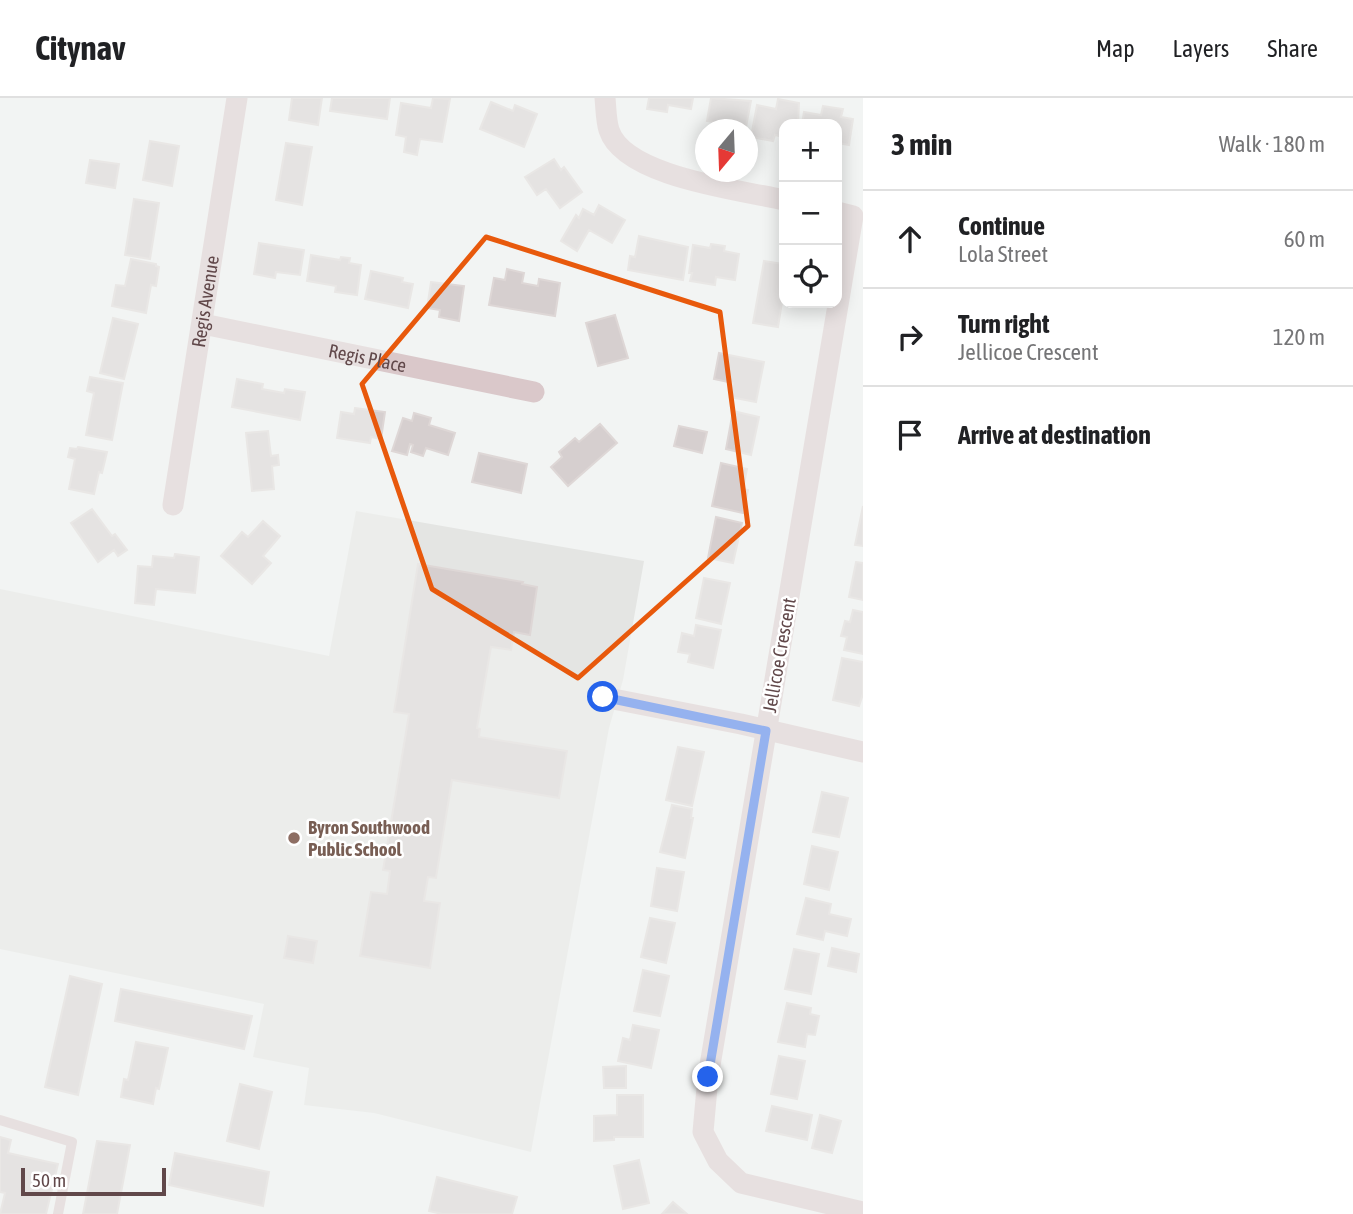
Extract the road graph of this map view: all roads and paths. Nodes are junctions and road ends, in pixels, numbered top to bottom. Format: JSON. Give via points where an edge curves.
{"nodes":[{"id":1,"x":237,"y":98,"type":"edge"},
{"id":2,"x":605,"y":98,"type":"edge"},
{"id":3,"x":779,"y":199,"type":"edge"},
{"id":4,"x":842,"y":213,"type":"edge"},
{"id":5,"x":203,"y":324,"type":"junction"},
{"id":6,"x":534,"y":392,"type":"dead end"},
{"id":7,"x":173,"y":505,"type":"dead end"},
{"id":8,"x":603,"y":697,"type":"dead end"},
{"id":9,"x":766,"y":731,"type":"junction"},
{"id":10,"x":863,"y":752,"type":"edge"},
{"id":11,"x":0,"y":1120,"type":"edge"},
{"id":12,"x":863,"y":1212,"type":"edge"},
{"id":13,"x":58,"y":1214,"type":"edge"}],
"edges":[{"from":1,"to":5,"type":"street","name":"Regis Avenue"},
{"from":2,"to":3,"type":"street","via":[[609,132],[628,156],[659,172]]},
{"from":4,"to":9,"type":"street","name":"Jellicoe Crescent","via":[[853,216]]},
{"from":5,"to":6,"type":"street","name":"Regis Place"},
{"from":5,"to":7,"type":"street","name":"Regis Avenue"},
{"from":8,"to":9,"type":"street"},
{"from":9,"to":10,"type":"street"},
{"from":9,"to":12,"type":"street","name":"Jellicoe Crescent","via":[[708,1077],[703,1132],[718,1161],[741,1183]]},
{"from":11,"to":13,"type":"lane","via":[[72,1142]]}]}
